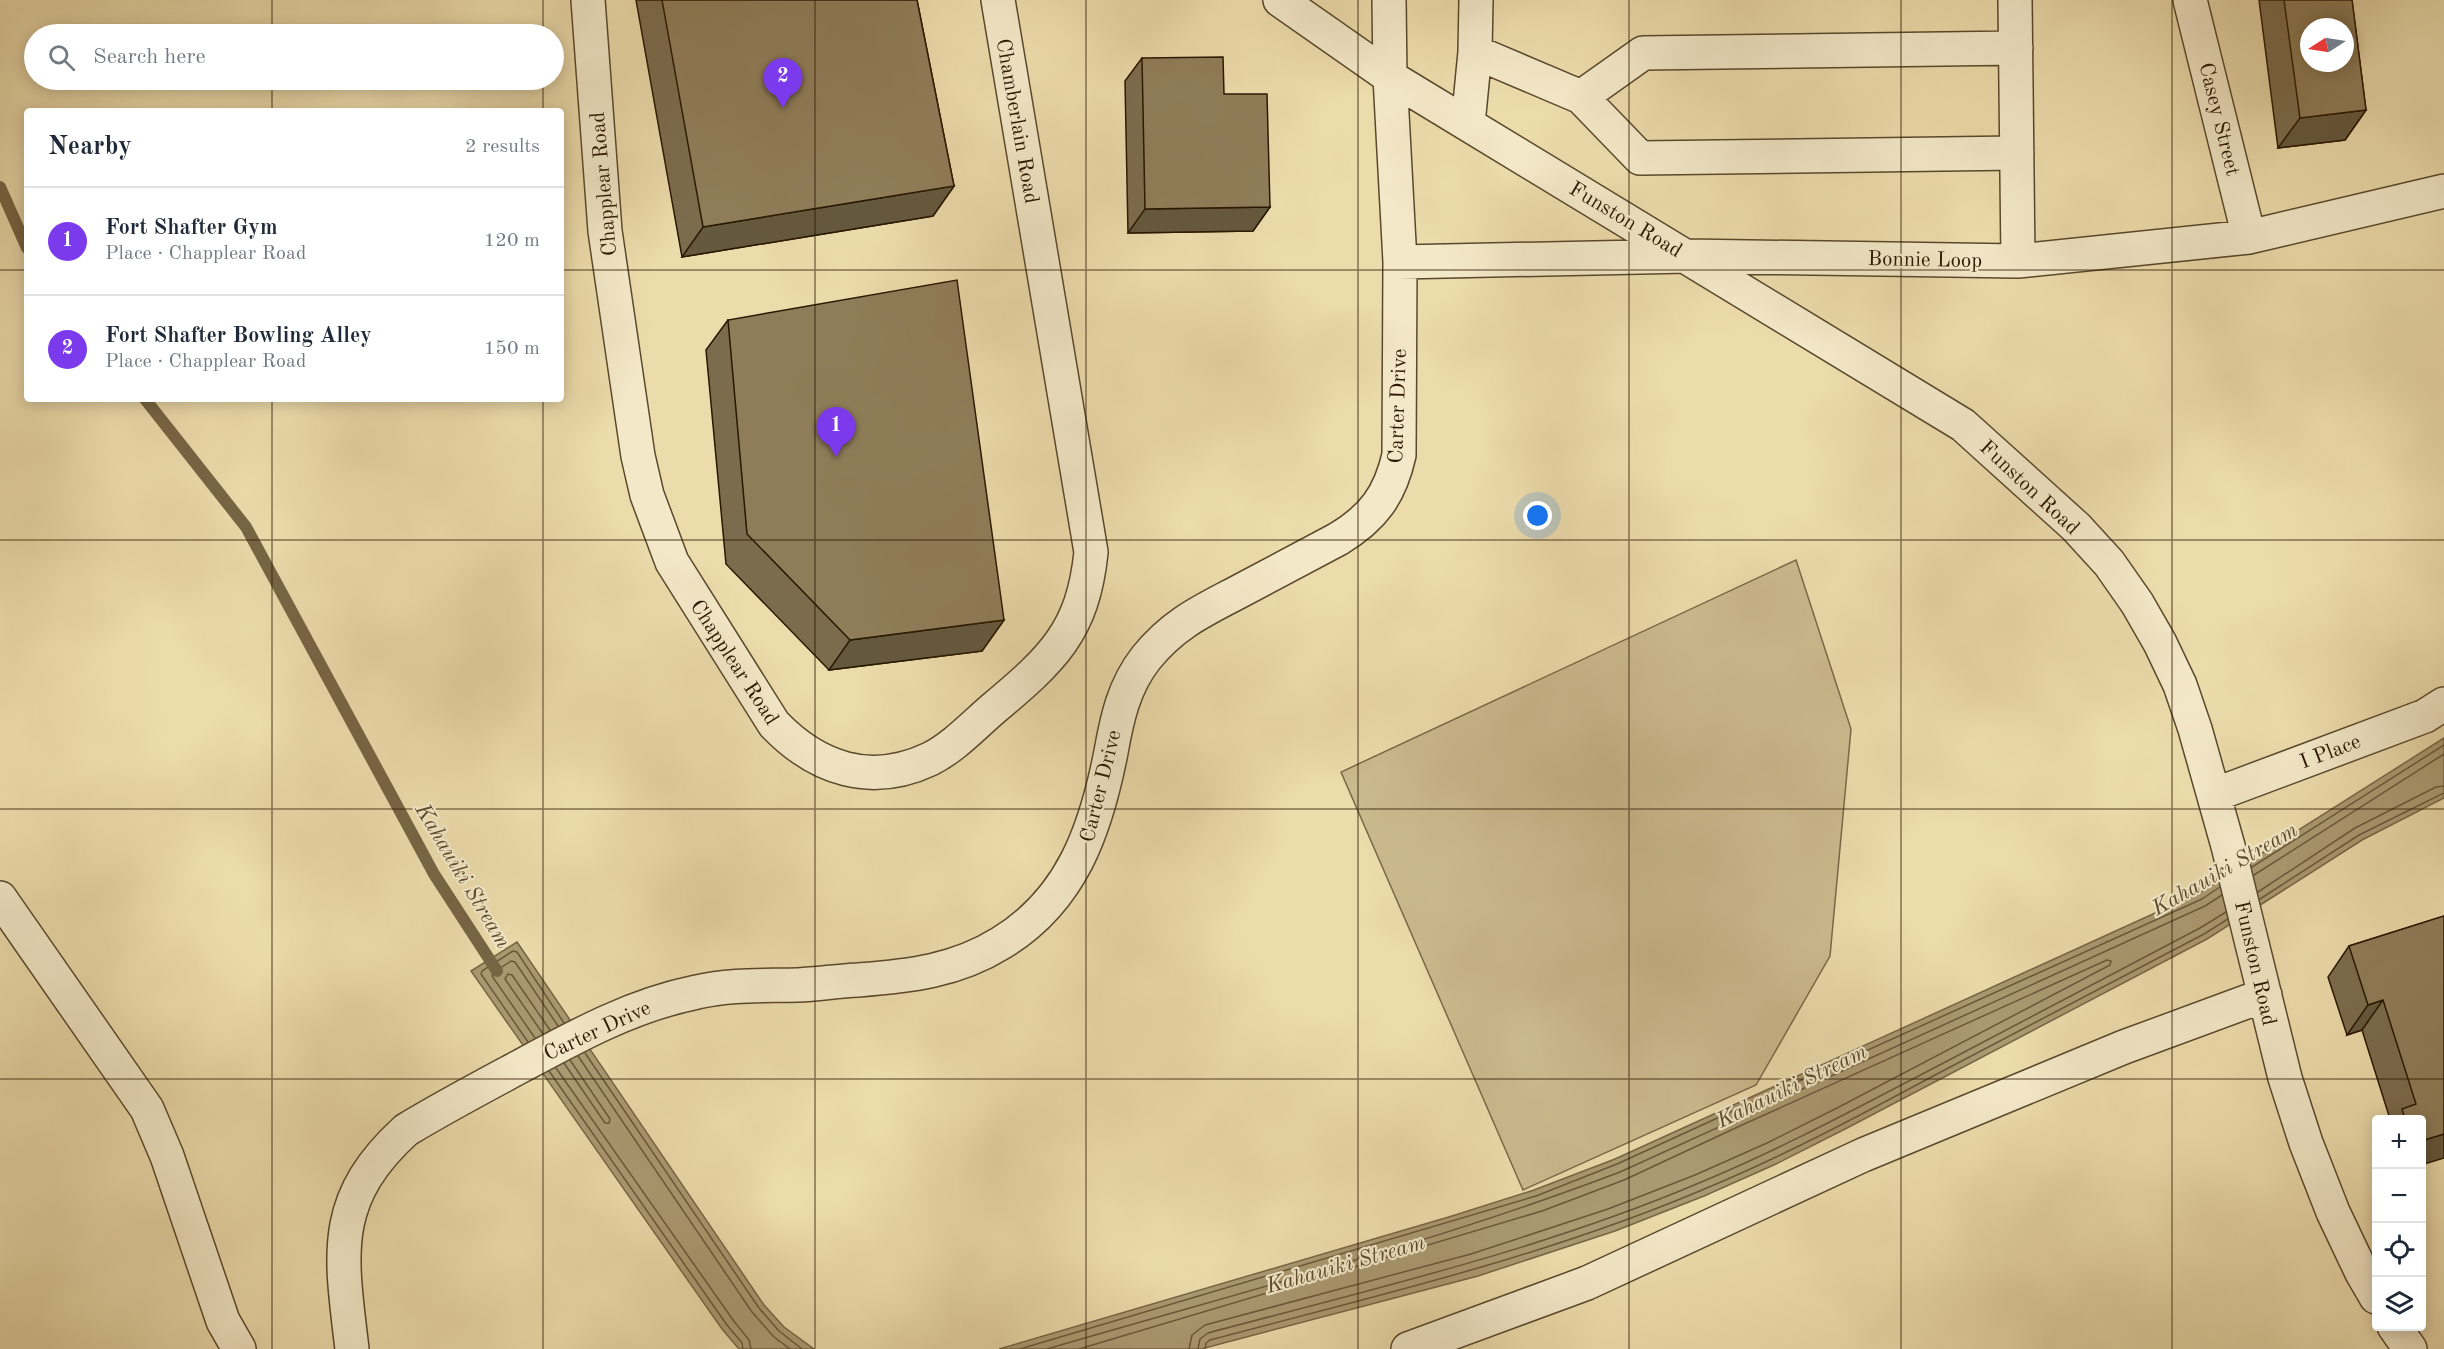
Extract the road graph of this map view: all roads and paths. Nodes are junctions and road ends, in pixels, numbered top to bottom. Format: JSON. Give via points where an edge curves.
{"nodes":[{"id":1,"x":588,"y":0,"type":"edge"},
{"id":2,"x":998,"y":0,"type":"edge"},
{"id":3,"x":1280,"y":0,"type":"edge"},
{"id":4,"x":1389,"y":0,"type":"edge"},
{"id":5,"x":1476,"y":0,"type":"edge"},
{"id":6,"x":2015,"y":0,"type":"edge"},
{"id":7,"x":2190,"y":0,"type":"edge"},
{"id":8,"x":2016,"y":48,"type":"junction"},
{"id":9,"x":1475,"y":51,"type":"junction"},
{"id":10,"x":1390,"y":77,"type":"junction"},
{"id":11,"x":1581,"y":97,"type":"junction"},
{"id":12,"x":1468,"y":124,"type":"junction"},
{"id":13,"x":2017,"y":153,"type":"junction"},
{"id":14,"x":2444,"y":191,"type":"edge"},
{"id":15,"x":2249,"y":237,"type":"junction"},
{"id":16,"x":1039,"y":243,"type":"joint"},
{"id":17,"x":1687,"y":256,"type":"junction"},
{"id":18,"x":2018,"y":261,"type":"junction"},
{"id":19,"x":1400,"y":262,"type":"junction"},
{"id":20,"x":2444,"y":704,"type":"edge"},
{"id":21,"x":2214,"y":795,"type":"junction"},
{"id":22,"x":0,"y":898,"type":"edge"},
{"id":23,"x":2265,"y":995,"type":"junction"},
{"id":24,"x":2372,"y":1290,"type":"edge"},
{"id":25,"x":2397,"y":1331,"type":"edge"},
{"id":26,"x":239,"y":1349,"type":"edge"},
{"id":27,"x":352,"y":1349,"type":"edge"},
{"id":28,"x":1408,"y":1349,"type":"edge"},
{"id":29,"x":2410,"y":1349,"type":"edge"}],
"edges":[{"from":1,"to":16,"type":"street","name":"Chapplear Road","via":[[605,231],[647,495],[672,562],[774,724],[811,756],[834,766],[883,772],[931,758],[1039,670],[1056,652],[1080,609],[1091,552]]},
{"from":2,"to":16,"type":"street","name":"Chamberlain Road"},
{"from":3,"to":10,"type":"street","name":"Funston Road"},
{"from":4,"to":10,"type":"street","name":"Carter Drive"},
{"from":5,"to":9,"type":"street"},
{"from":6,"to":8,"type":"street"},
{"from":7,"to":15,"type":"street","name":"Casey Street"},
{"from":8,"to":11,"type":"street","via":[[1643,53]]},
{"from":8,"to":13,"type":"street"},
{"from":9,"to":11,"type":"street"},
{"from":9,"to":12,"type":"street"},
{"from":10,"to":12,"type":"street","name":"Funston Road"},
{"from":10,"to":19,"type":"street","name":"Carter Drive"},
{"from":11,"to":13,"type":"street","via":[[1640,158]]},
{"from":12,"to":17,"type":"street","name":"Funston Road"},
{"from":13,"to":18,"type":"street"},
{"from":14,"to":15,"type":"street","name":"Bonnie Loop"},
{"from":15,"to":18,"type":"street","name":"Bonnie Loop"},
{"from":17,"to":18,"type":"street","name":"Bonnie Loop"},
{"from":17,"to":19,"type":"street","name":"Bonnie Loop"},
{"from":17,"to":21,"type":"street","name":"Funston Road","via":[[1963,425],[2076,527],[2114,571],[2160,643],[2180,685]]},
{"from":19,"to":27,"type":"street","name":"Carter Drive","via":[[1399,454],[1384,497],[1356,528],[1180,623],[1145,660],[1121,703],[1095,821],[1069,876],[1051,901],[1004,942],[946,969],[914,976],[731,986],[659,1001],[622,1014],[406,1130],[366,1174],[345,1228],[343,1257]]},
{"from":20,"to":21,"type":"street","name":"I Place","via":[[2425,716]]},
{"from":21,"to":23,"type":"street","name":"Funston Road"},
{"from":22,"to":26,"type":"street","via":[[147,1108],[223,1321]]},
{"from":23,"to":24,"type":"street","name":"Funston Road","via":[[2276,1049],[2306,1143],[2333,1212]]},
{"from":23,"to":28,"type":"street","via":[[2124,1047],[1863,1155],[1587,1283]]},
{"from":25,"to":29,"type":"street"}]}
